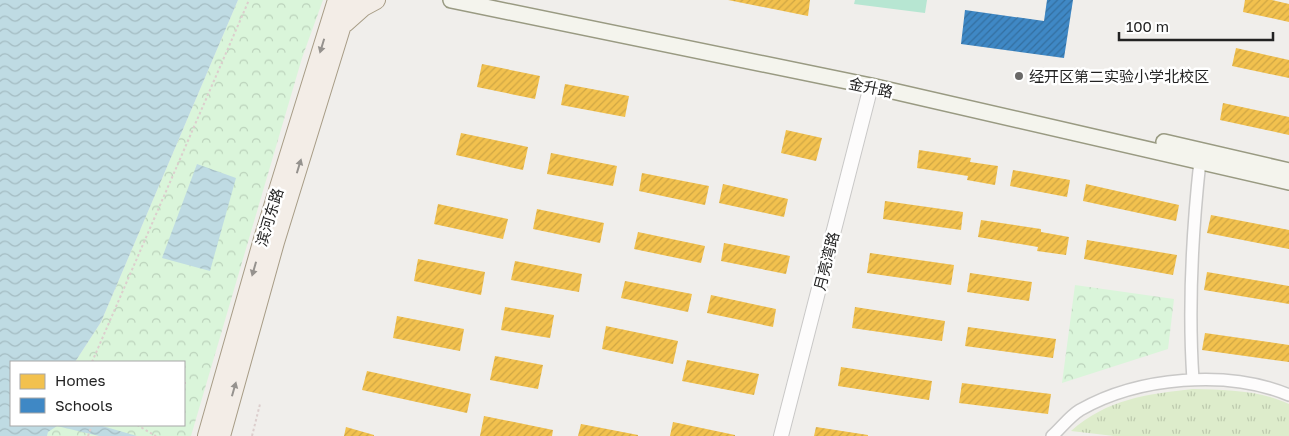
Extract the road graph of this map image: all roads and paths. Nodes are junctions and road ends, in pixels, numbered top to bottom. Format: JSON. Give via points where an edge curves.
{"nodes":[{"id":1,"x":249,"y":0,"type":"edge"},
{"id":2,"x":337,"y":0,"type":"edge"},
{"id":3,"x":351,"y":0,"type":"edge"},
{"id":4,"x":376,"y":0,"type":"edge"},
{"id":5,"x":451,"y":0,"type":"edge"},
{"id":6,"x":501,"y":0,"type":"edge"},
{"id":7,"x":341,"y":28,"type":"junction"},
{"id":8,"x":871,"y":86,"type":"junction"},
{"id":9,"x":1200,"y":161,"type":"junction"},
{"id":10,"x":1289,"y":170,"type":"edge"},
{"id":11,"x":1289,"y":182,"type":"edge"},
{"id":12,"x":92,"y":361,"type":"edge"},
{"id":13,"x":1193,"y":380,"type":"junction"},
{"id":14,"x":1289,"y":395,"type":"edge"},
{"id":15,"x":260,"y":404,"type":"dead end"},
{"id":16,"x":139,"y":426,"type":"edge"},
{"id":17,"x":156,"y":436,"type":"edge"},
{"id":18,"x":207,"y":436,"type":"edge"},
{"id":19,"x":221,"y":436,"type":"edge"},
{"id":20,"x":252,"y":436,"type":"edge"},
{"id":21,"x":781,"y":436,"type":"edge"},
{"id":22,"x":1052,"y":436,"type":"edge"}],
"edges":[{"from":1,"to":12,"type":"path"},
{"from":2,"to":18,"type":"main road","name":"滨河东路","one_way":true,"via":[[263,239]]},
{"from":3,"to":7,"type":"main road","name":"滨河东路"},
{"from":4,"to":7,"type":"main road","via":[[363,6]]},
{"from":5,"to":8,"type":"main road","name":"金升路"},
{"from":6,"to":10,"type":"main road","name":"金升路","via":[[873,77]]},
{"from":19,"to":7,"type":"main road","name":"滨河东路","one_way":true},
{"from":8,"to":9,"type":"main road","name":"金升路"},
{"from":8,"to":21,"type":"street","name":"月亮湾路"},
{"from":9,"to":11,"type":"main road","name":"金升路"},
{"from":9,"to":13,"type":"street","via":[[1190,298]]},
{"from":13,"to":14,"type":"street","via":[[1242,382]]},
{"from":13,"to":22,"type":"street","via":[[1155,384],[1114,395],[1079,411]]},
{"from":15,"to":20,"type":"path"},
{"from":16,"to":17,"type":"path"}]}
